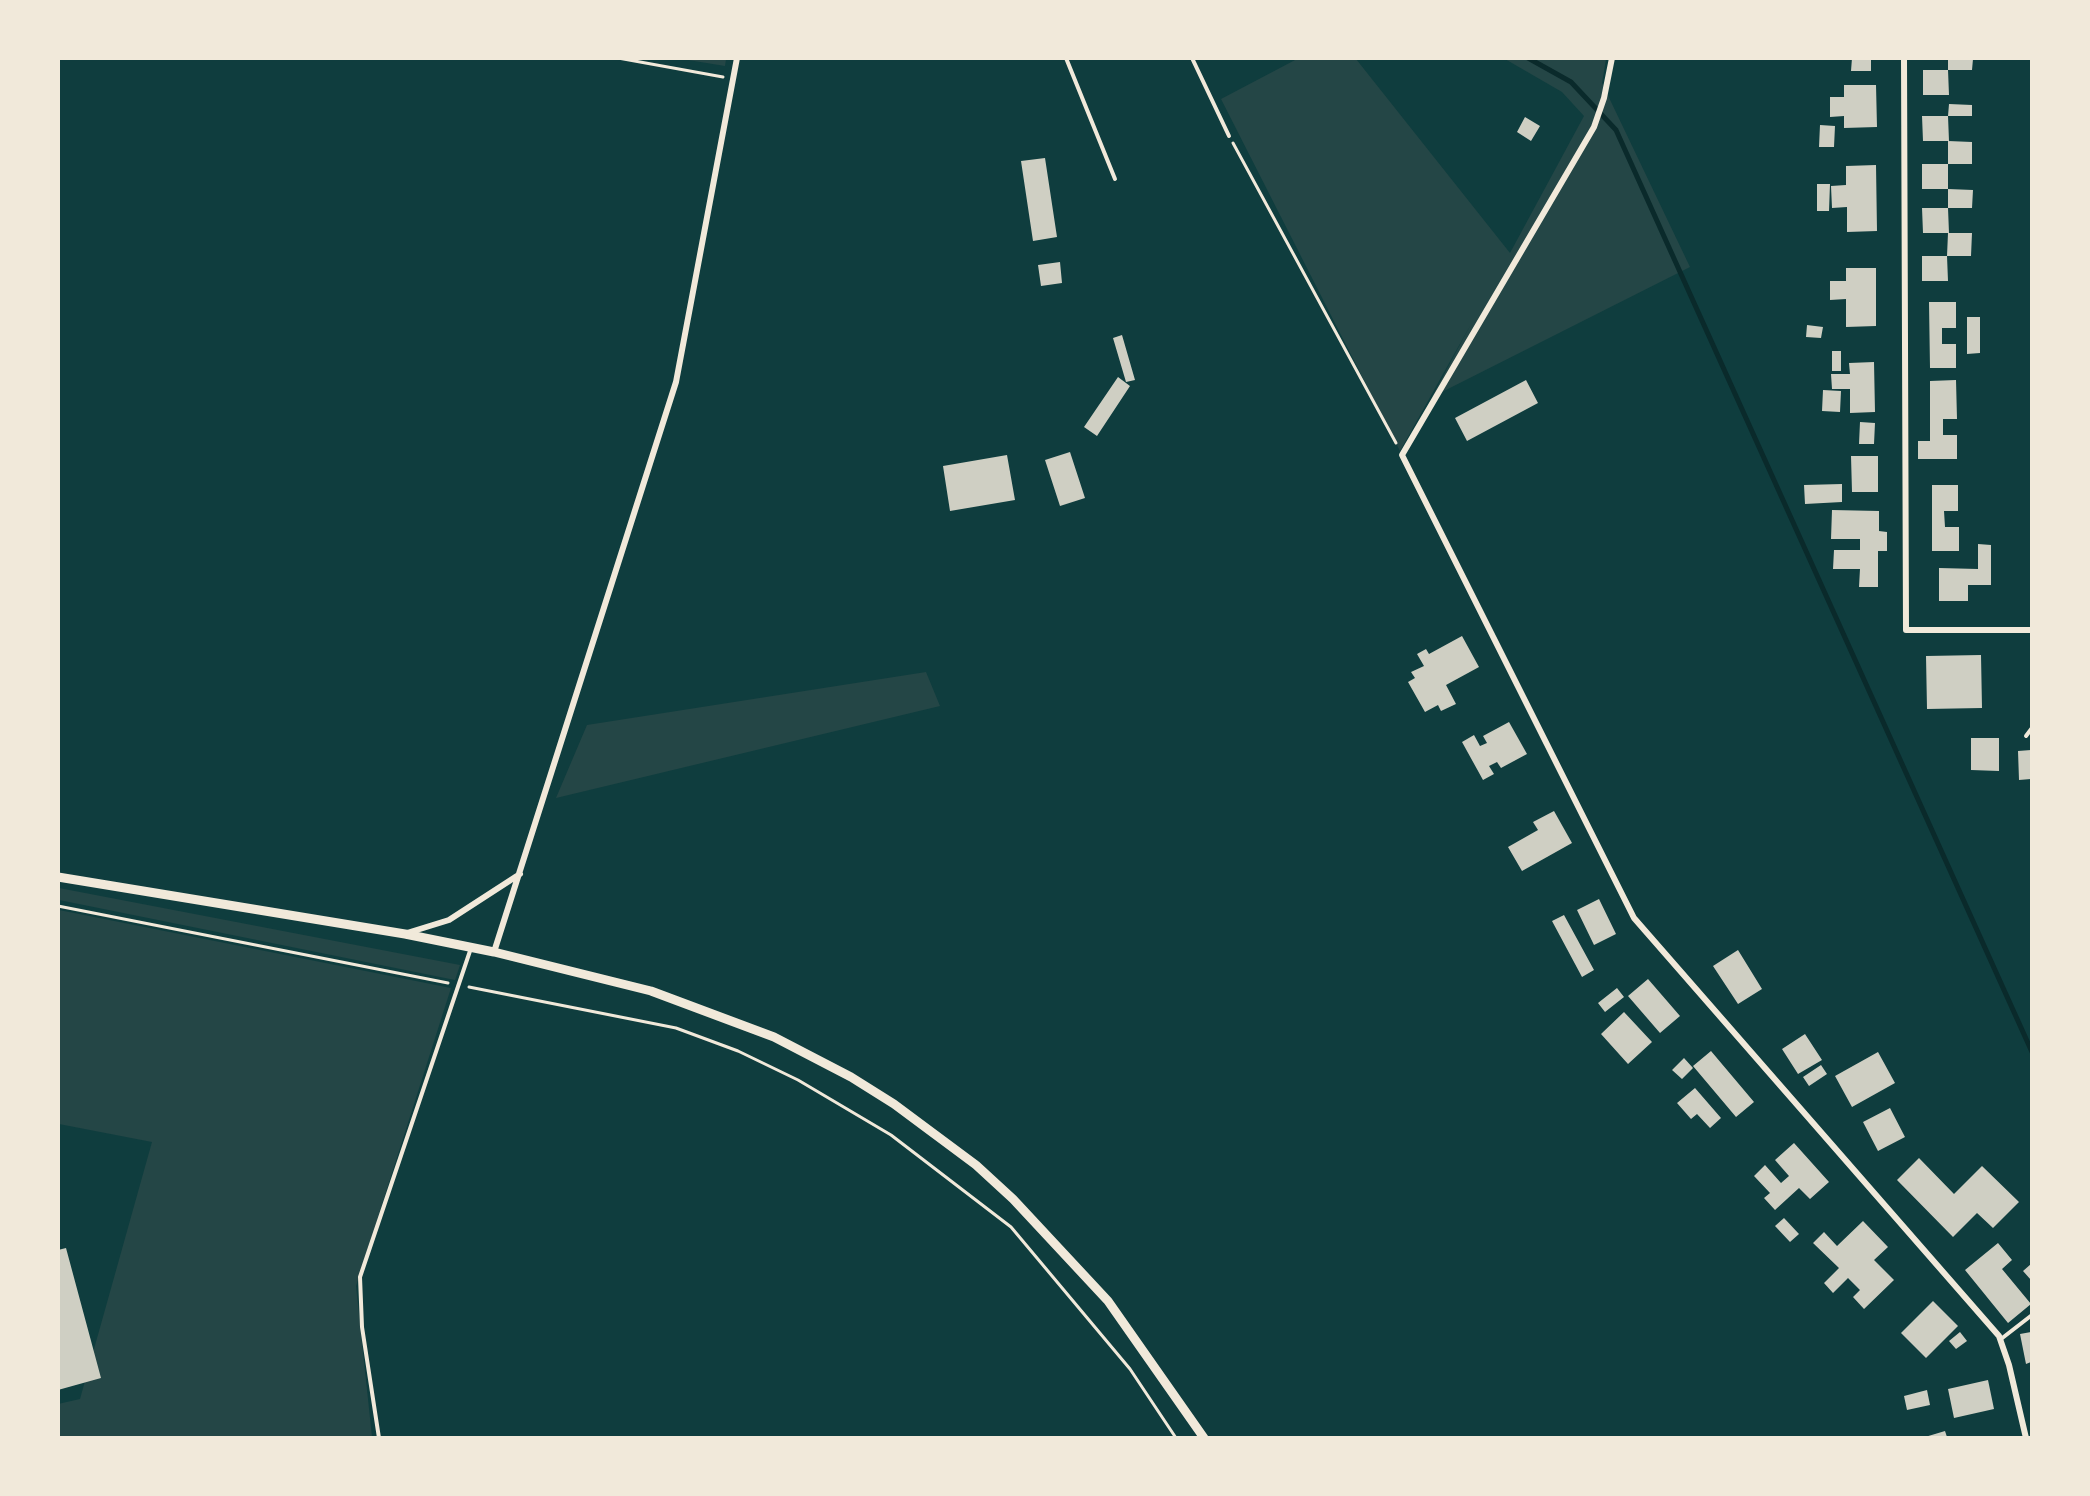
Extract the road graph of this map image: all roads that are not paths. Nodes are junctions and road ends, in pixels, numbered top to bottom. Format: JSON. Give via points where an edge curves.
{"nodes":[{"id":1,"x":737,"y":58,"type":"edge"},
{"id":2,"x":1066,"y":58,"type":"edge"},
{"id":3,"x":1192,"y":58,"type":"edge"},
{"id":4,"x":1612,"y":58,"type":"edge"},
{"id":5,"x":1904,"y":58,"type":"edge"},
{"id":6,"x":1229,"y":136,"type":"road end"},
{"id":7,"x":1115,"y":179,"type":"dead end"},
{"id":8,"x":2031,"y":630,"type":"edge"},
{"id":9,"x":2031,"y":728,"type":"edge"},
{"id":10,"x":2026,"y":736,"type":"dead end"},
{"id":11,"x":520,"y":874,"type":"junction"},
{"id":12,"x":58,"y":876,"type":"edge"},
{"id":13,"x":405,"y":934,"type":"junction"},
{"id":14,"x":471,"y":948,"type":"junction"},
{"id":15,"x":494,"y":952,"type":"junction"},
{"id":16,"x":2031,"y":1315,"type":"edge"},
{"id":17,"x":2000,"y":1340,"type":"junction"},
{"id":18,"x":378,"y":1437,"type":"edge"},
{"id":19,"x":1204,"y":1437,"type":"edge"},
{"id":20,"x":2026,"y":1437,"type":"edge"}],
"edges":[{"from":1,"to":11,"type":"street","via":[[676,382]]},
{"from":2,"to":7,"type":"lane"},
{"from":3,"to":6,"type":"lane"},
{"from":4,"to":17,"type":"street","via":[[1594,127],[1402,455],[1634,918],[1983,1315]]},
{"from":5,"to":8,"type":"street","via":[[1906,630]]},
{"from":9,"to":10,"type":"lane"},
{"from":11,"to":13,"type":"street","via":[[449,920]]},
{"from":11,"to":15,"type":"street"},
{"from":12,"to":13,"type":"street"},
{"from":13,"to":14,"type":"street"},
{"from":14,"to":15,"type":"street"},
{"from":14,"to":18,"type":"lane","via":[[360,1277],[362,1327]]},
{"from":15,"to":19,"type":"street","via":[[651,990],[723,1016],[813,1056],[894,1104],[976,1165],[1049,1234],[1130,1330]]},
{"from":16,"to":17,"type":"lane"},
{"from":17,"to":20,"type":"street"}]}
